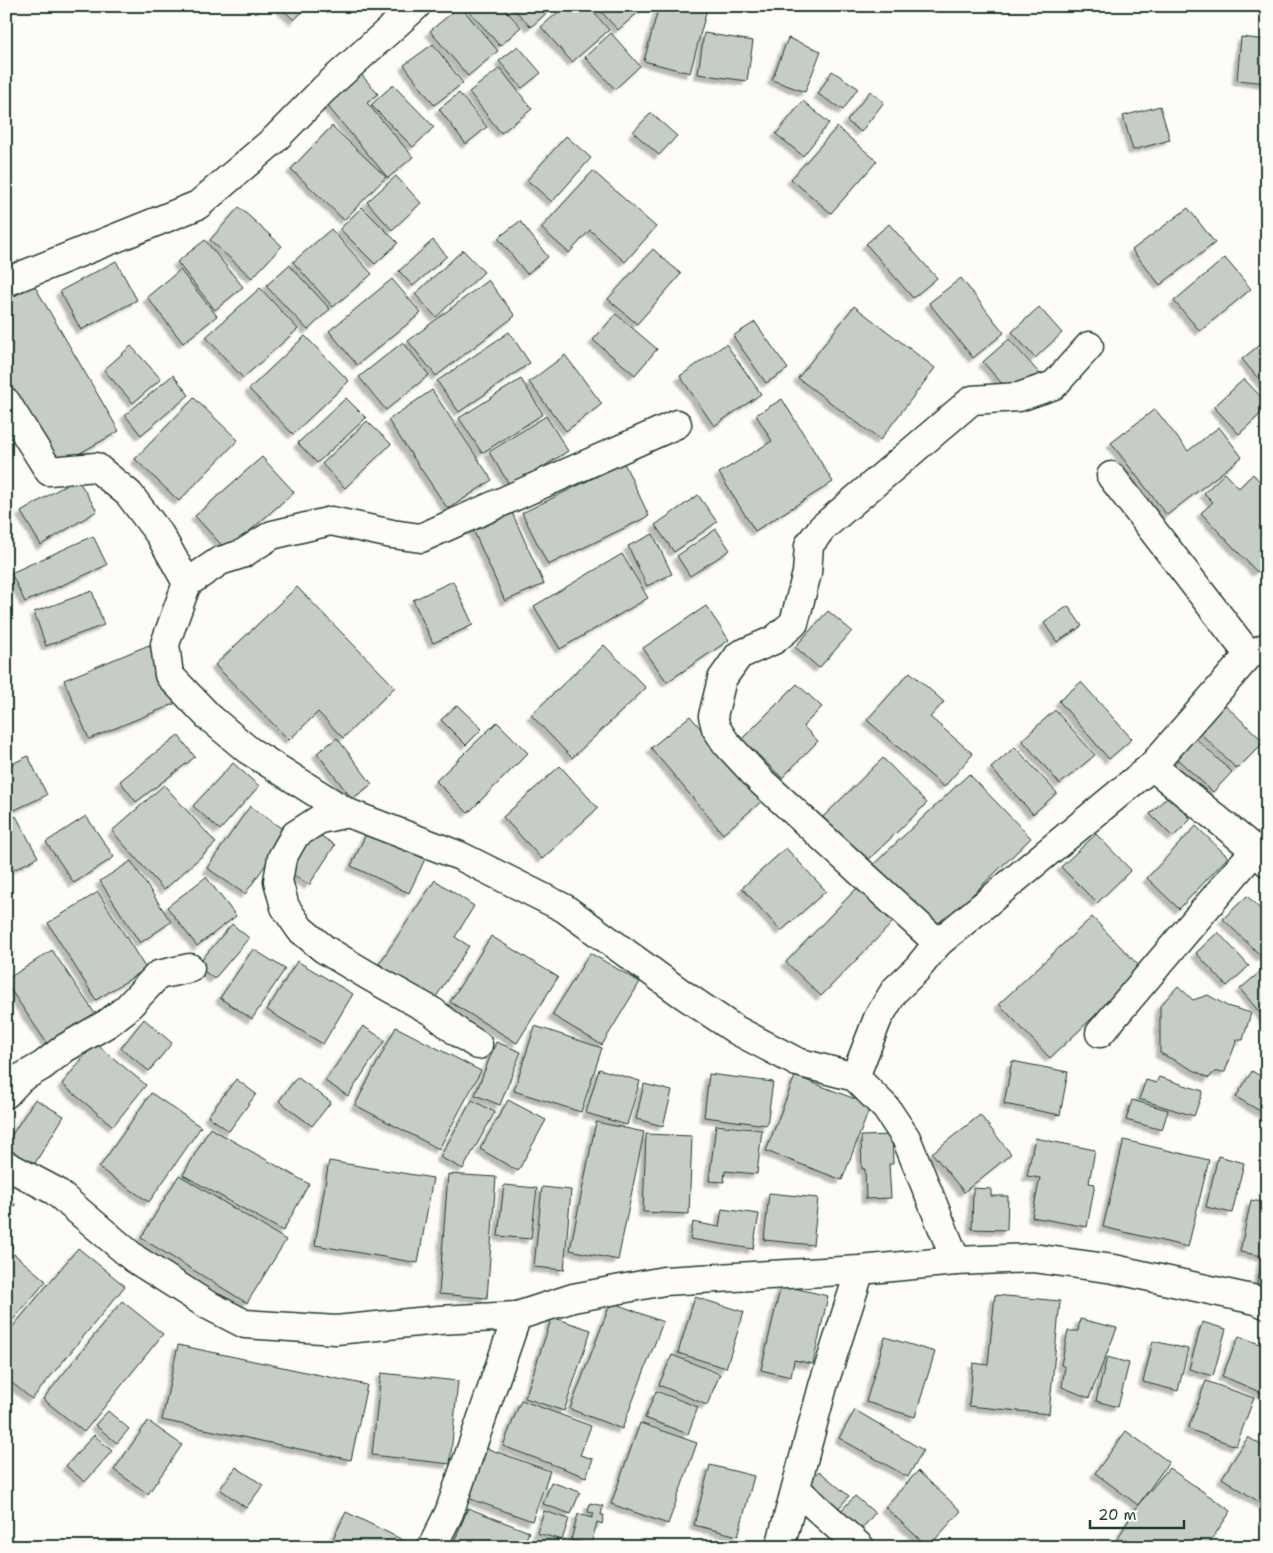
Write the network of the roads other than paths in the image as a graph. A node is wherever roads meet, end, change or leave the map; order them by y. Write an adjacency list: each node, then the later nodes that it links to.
1 (416, 6): 2 (street)
2 (6, 282)
3 (1089, 346): 12 (street)
4 (6, 402): 7 (street)
5 (677, 424): 7 (street)
6 (1111, 476): 8 (street)
7 (187, 583): 10 (street)
8 (1258, 651): 9 (street)
9 (1152, 766): 11 (street); 12 (street)
10 (348, 813): 15 (street); 16 (street)
11 (1261, 856): 14 (street)
12 (938, 944): 16 (street)
13 (190, 968): 17 (street)
14 (1100, 1033)
15 (478, 1045)
16 (855, 1077): 19 (street)
17 (6, 1094)
18 (6, 1165): 22 (street)
19 (956, 1261): 20 (street); 21 (street)
20 (860, 1270): 22 (street); 23 (street)
21 (1267, 1305)
22 (517, 1316): 24 (street)
23 (796, 1489): 25 (street); 26 (street)
24 (432, 1547)
25 (780, 1547)
26 (860, 1547)

